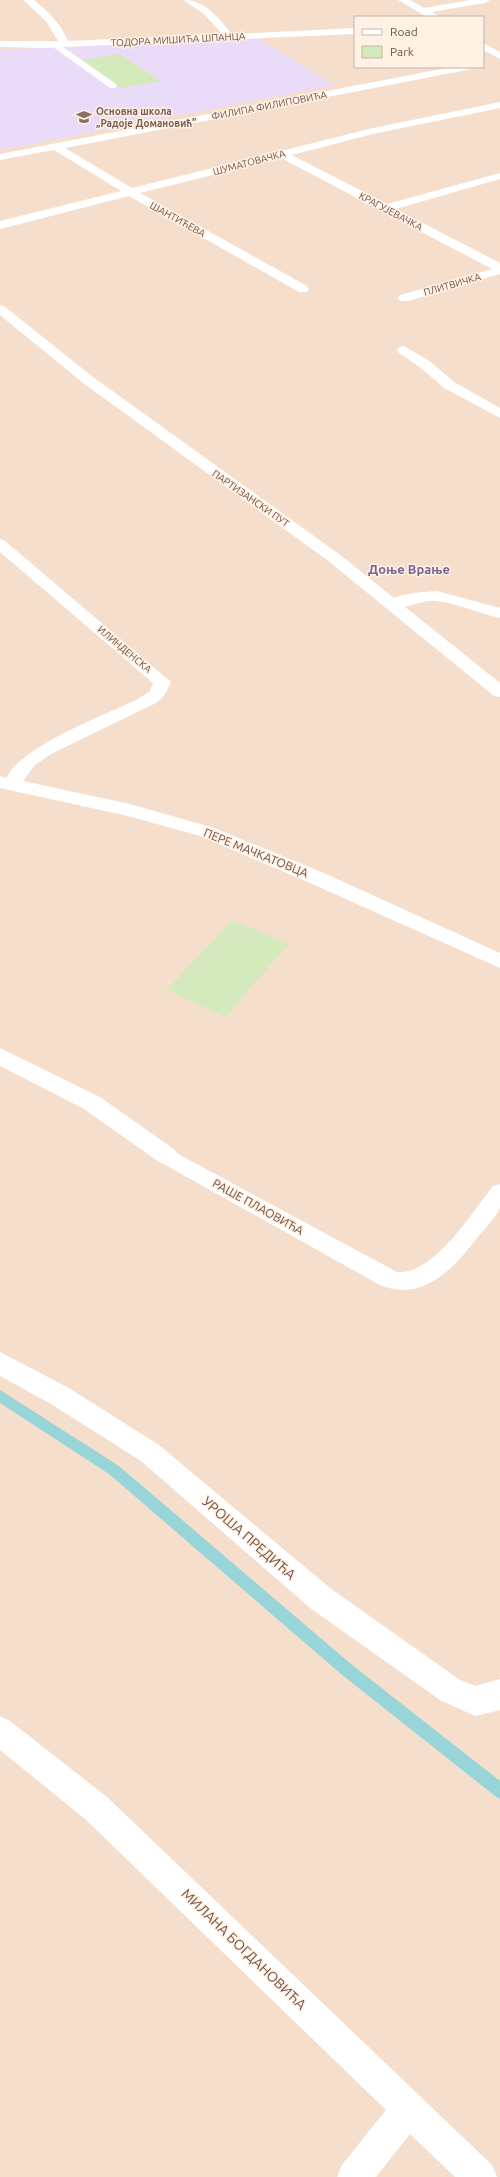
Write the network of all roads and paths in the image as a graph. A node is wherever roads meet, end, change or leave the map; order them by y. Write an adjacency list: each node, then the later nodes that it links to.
1 (28, 0): 10 (street)
2 (189, 0): 8 (street)
3 (404, 0): 5 (street)
4 (485, 0): 5 (street)
5 (423, 11): 6 (street)
6 (432, 16)
7 (354, 31): 8 (street, ТОДОРА МИШИЋА ШПАНЦА)
8 (228, 36): 10 (street, ТОДОРА МИШИЋА ШПАНЦА)
9 (0, 44): 10 (street, ТОДОРА МИШИЋА ШПАНЦА)
10 (60, 45): 16 (lane)
11 (484, 47): 12 (street)
12 (500, 56)
13 (500, 61): 14 (street)
14 (489, 63)
15 (462, 68): 18 (street, ФИЛИПА ФИЛИПОВИЋА)
16 (113, 86)
17 (500, 104): 19 (street, ШУМАТОВАЧКА)
18 (55, 146): 20 (street, ФИЛИПА ФИЛИПОВИЋА); 22 (street, ШАНТИЋЕВА)
19 (282, 154): 22 (street, ШУМАТОВАЧКА); 23 (street, КРАГУЈЕВАЧКА)
20 (0, 157)
21 (500, 176): 23 (street)
22 (132, 194): 24 (street, ШУМАТОВАЧКА); 26 (street, ШАНТИЋЕВА)
23 (386, 208): 25 (street, КРАГУЈЕВАЧКА)
24 (0, 226)
25 (500, 269): 27 (street, ПЛИТВИЧКА)
26 (303, 289)
27 (404, 298)
28 (0, 309): 32 (street, ПАРТИЗАНСКИ ПУТ)
29 (404, 350): 30 (street)
30 (500, 414)
31 (0, 544): 35 (street, ИЛИНДЕНСКА)
32 (392, 605): 33 (street); 34 (street, ПАРТИЗАНСКИ ПУТ)
33 (500, 613)
34 (500, 692)
35 (6, 783): 36 (street, ПЕРЕ МАЧКАТОВЦА)
36 (500, 961)
37 (0, 1056): 38 (street, РАШЕ ПЛАОВИЋА)
38 (167, 1156): 39 (lane, РАШЕ ПЛАОВИЋА)
39 (500, 1192)
40 (0, 1363): 41 (street, УРОША ПРЕДИЋА)
41 (500, 1694)
42 (0, 1731): 43 (street, МИЛАНА БОГДАНОВИЋА)
43 (409, 2108): 44 (street); 45 (street, МИЛАНА БОГДАНОВИЋА)
44 (354, 2177)
45 (480, 2177)

